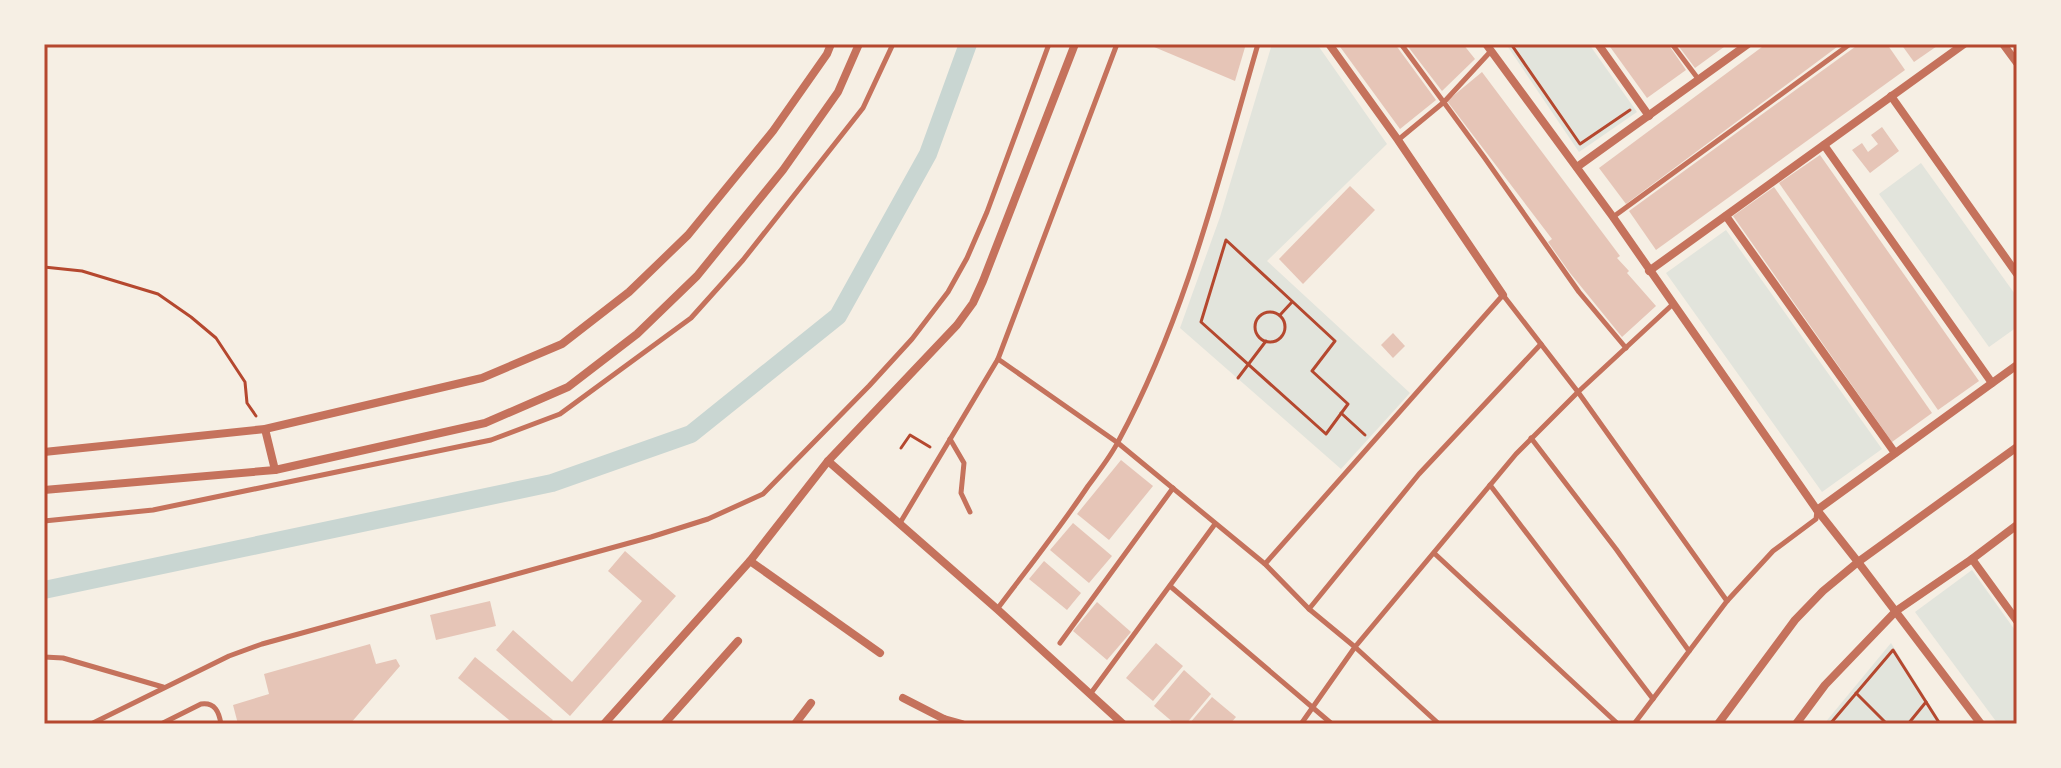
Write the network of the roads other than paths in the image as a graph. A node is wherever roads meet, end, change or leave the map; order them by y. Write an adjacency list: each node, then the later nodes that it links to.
1 (831, 44): 37 (street)
2 (859, 44): 45 (street)
3 (893, 44): 51 (lane)
4 (1049, 44): 72 (lane)
5 (1075, 44): 44 (street)
6 (1117, 44): 33 (lane)
7 (1258, 44): 40 (lane)
8 (1329, 44): 22 (street)
9 (1401, 44): 20 (lane)
10 (1598, 44): 21 (street)
11 (1672, 44): 18 (lane)
12 (1748, 44): 18 (street)
13 (1850, 44): 26 (lane)
14 (1964, 44): 19 (street)
15 (2003, 44): 17 (street)
16 (1488, 48): 20 (lane); 24 (street)
17 (2017, 63)
18 (1699, 80): 21 (street)
19 (1891, 96): 23 (street); 28 (street)
20 (1444, 102): 22 (lane); 32 (lane)
21 (1649, 116): 24 (street)
22 (1398, 140): 29 (street)
23 (1824, 145): 25 (street); 35 (street)
24 (1577, 167): 26 (street)
25 (1726, 216): 27 (street); 43 (street)
26 (1613, 217): 27 (street)
27 (1649, 271): 30 (street)
28 (2017, 274)
29 (1503, 295): 31 (lane); 59 (lane)
30 (1673, 304): 32 (lane); 49 (street)
31 (1541, 344): 36 (lane); 63 (lane)
32 (1626, 348): 36 (lane)
33 (998, 359): 39 (lane); 40 (lane)
34 (2017, 365): 35 (street)
35 (1992, 383): 43 (street)
36 (1578, 392): 38 (lane); 61 (lane)
37 (265, 429): 42 (street); 45 (street)
38 (1531, 438): 46 (lane); 69 (lane)
39 (950, 439): 50 (lane); 52 (lane)
40 (1118, 443): 47 (lane); 62 (lane)
41 (2017, 447): 58 (street)
42 (44, 452)
43 (1895, 453): 49 (street)
44 (828, 461): 52 (street); 57 (street)
45 (275, 470): 48 (street)
46 (1490, 485): 55 (lane); 75 (lane)
47 (1173, 488): 53 (lane); 67 (lane)
48 (44, 490)
49 (1817, 510): 58 (street); 61 (lane)
50 (970, 512)
51 (44, 521)
52 (900, 524): 62 (street)
53 (1216, 524): 59 (lane); 60 (lane)
54 (2017, 525): 56 (street)
55 (1434, 553): 68 (lane); 90 (lane)
56 (1972, 559): 64 (street); 65 (street)
57 (750, 561): 70 (street); 82 (street)
58 (1858, 562): 64 (street); 92 (street)
59 (1265, 564): 63 (lane)
60 (1170, 586): 73 (lane); 77 (lane)
61 (1727, 601): 69 (lane)
62 (997, 609): 73 (street)
63 (1309, 609): 68 (lane)
64 (1896, 611): 93 (street); 94 (street)
65 (2017, 621)
66 (738, 641): 83 (street)
67 (1060, 643)
68 (1355, 647): 77 (lane); 89 (lane)
69 (1689, 651): 75 (lane)
70 (880, 653)
71 (44, 657): 72 (lane)
72 (164, 687): 79 (lane)
73 (1090, 694): 86 (street)
74 (903, 698): 78 (street)
75 (1653, 699): 91 (lane)
76 (811, 703): 84 (street)
77 (1313, 707): 87 (lane); 88 (lane)
78 (945, 721): 85 (street)
79 (91, 724)
80 (161, 724): 81 (lane)
81 (221, 724)
82 (604, 724)
83 (664, 724)
84 (795, 724)
85 (962, 724)
86 (1123, 724)
87 (1301, 724)
88 (1332, 724)
89 (1439, 724)
90 (1618, 724)
91 (1634, 724)
92 (1718, 724)
93 (1796, 724)
94 (1981, 724)

